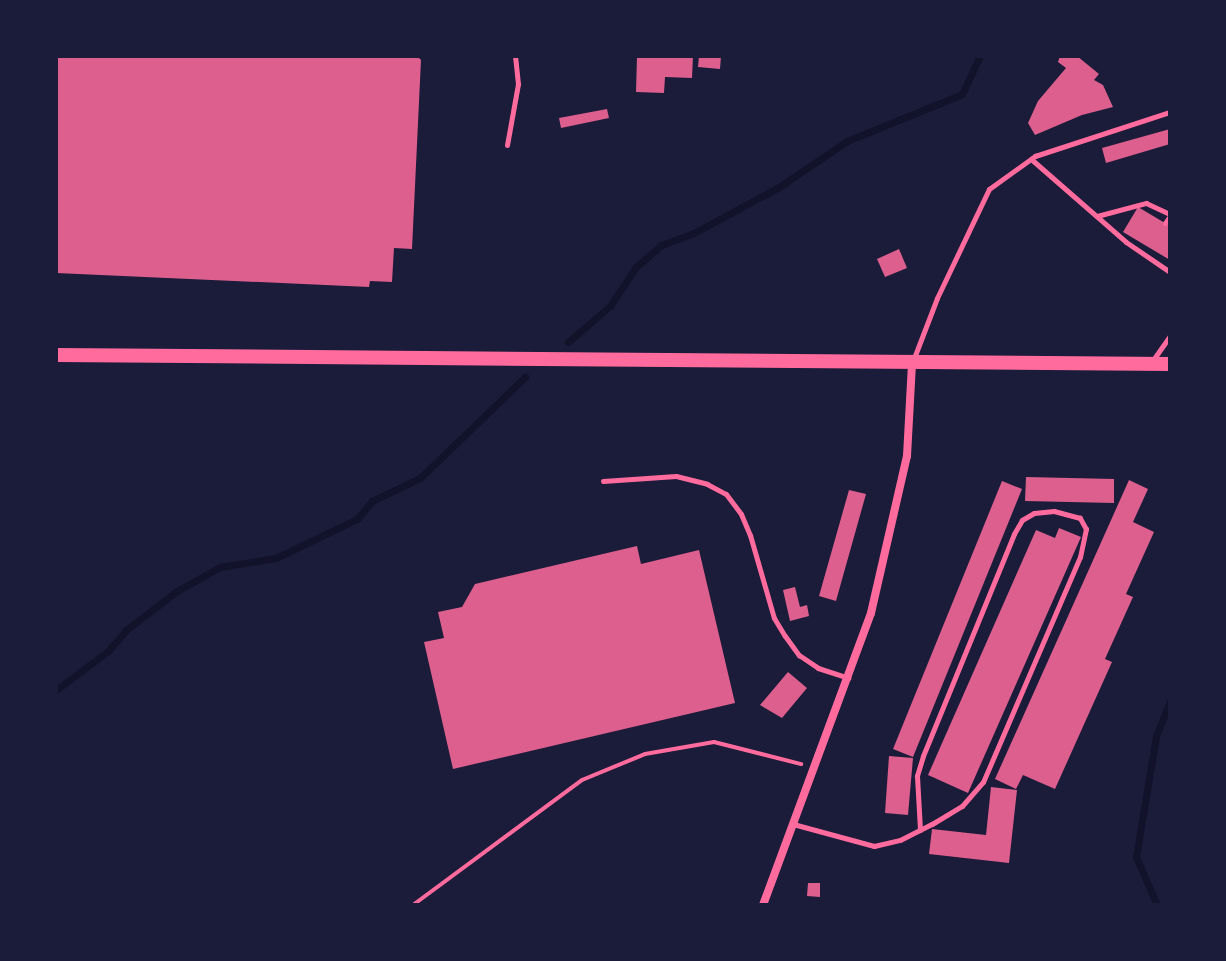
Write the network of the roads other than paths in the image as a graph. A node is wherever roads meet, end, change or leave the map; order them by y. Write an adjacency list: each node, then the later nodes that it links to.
1 (515, 56): 3 (lane)
2 (1170, 112): 4 (lane)
3 (507, 145)
4 (1031, 159): 6 (lane); 13 (lane)
5 (1170, 215): 6 (lane); 7 (lane)
6 (1096, 217): 9 (lane)
7 (1165, 223)
8 (1150, 248): 9 (lane)
9 (1145, 255): 10 (lane)
10 (1170, 272)
11 (1170, 336): 14 (lane)
12 (56, 355): 13 (main road)
13 (912, 363): 14 (main road); 17 (street)
14 (1150, 364): 15 (main road)
15 (1170, 364)
16 (603, 481): 17 (lane)
17 (849, 679): 18 (street)
18 (792, 824): 19 (lane); 20 (street)
19 (920, 830): 19 (lane)
20 (763, 905)

